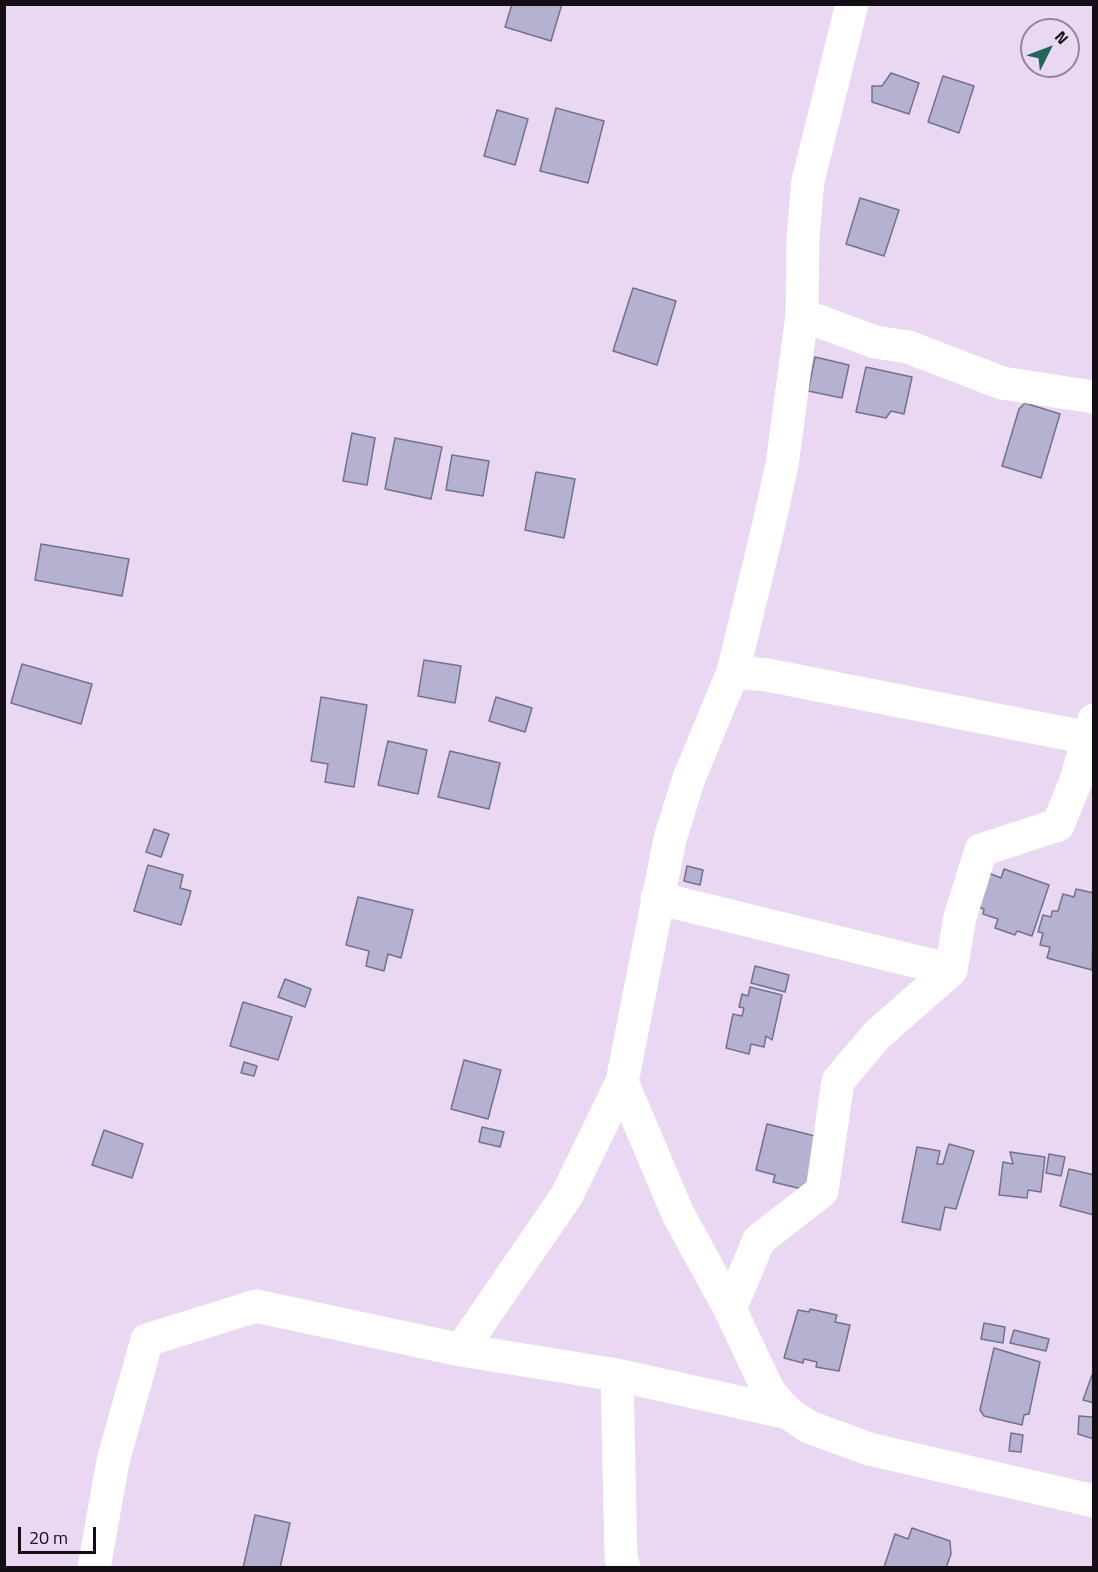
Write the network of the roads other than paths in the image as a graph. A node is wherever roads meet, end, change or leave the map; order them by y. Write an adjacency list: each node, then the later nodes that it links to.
1 (852, 4): 2 (street)
2 (802, 315): 3 (street); 4 (street)
3 (1094, 397)
4 (733, 672): 5 (street); 6 (street)
5 (1091, 729): 7 (street)
6 (657, 898): 7 (street); 8 (street)
7 (951, 970): 9 (street)
8 (622, 1082): 9 (street); 10 (street)
9 (730, 1309): 12 (street)
10 (461, 1350): 11 (street); 14 (street)
11 (617, 1375): 12 (street); 15 (street)
12 (788, 1413): 13 (street)
13 (1094, 1501)
14 (94, 1568)
15 (624, 1568)

